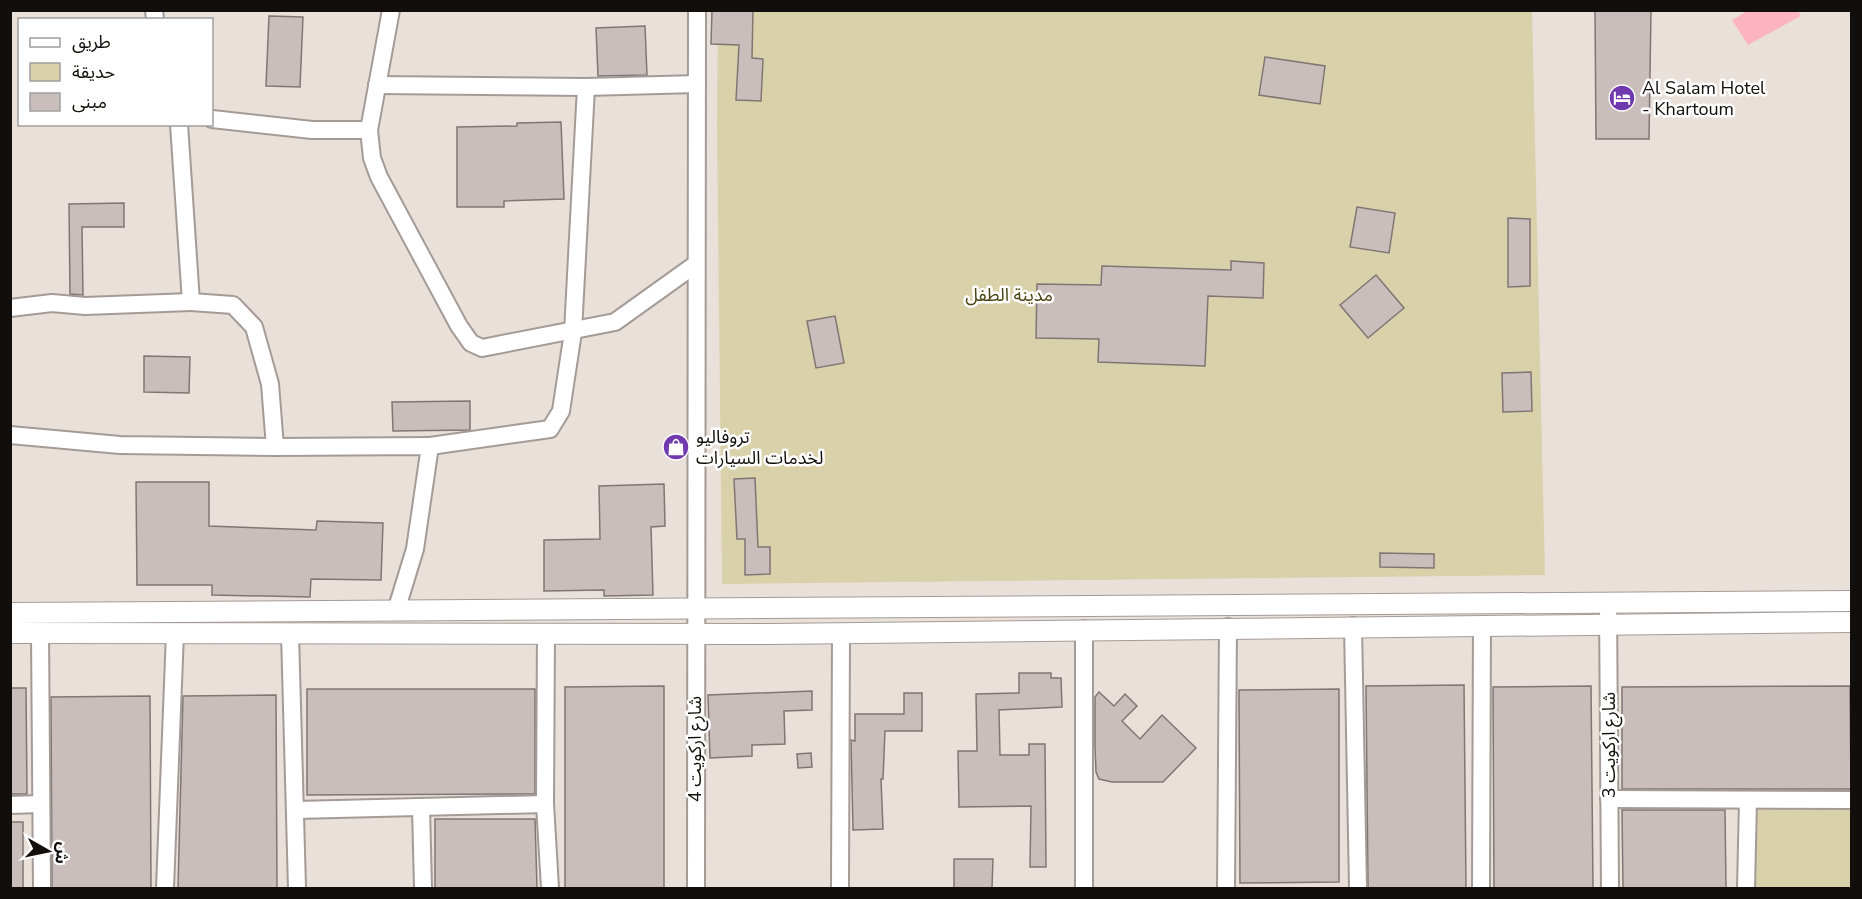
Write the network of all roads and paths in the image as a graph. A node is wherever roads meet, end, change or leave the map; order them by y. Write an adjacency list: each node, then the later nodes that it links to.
1 (391, 10): 4 (street)
2 (697, 10): 3 (street, شارع اركويت 4)
3 (697, 84): 5 (street); 9 (street, شارع اركويت 4)
4 (377, 86): 5 (street); 8 (street)
5 (586, 87): 12 (street)
6 (213, 119): 8 (street)
7 (179, 126): 10 (street)
8 (369, 130): 12 (street)
9 (696, 264): 12 (street); 18 (street, شارع اركويت 4)
10 (191, 302): 11 (street); 15 (street)
11 (10, 308)
12 (573, 332): 14 (street)
13 (10, 435): 15 (street)
14 (430, 446): 15 (street); 19 (street)
15 (275, 447)
16 (1851, 601): 17 (street)
17 (1608, 602): 18 (street); 24 (street, شارع اركويت 3)
18 (695, 610): 19 (street); 33 (street, شارع اركويت 4)
19 (396, 612): 20 (street)
20 (10, 613)
21 (1851, 622): 24 (street)
22 (1482, 625): 23 (street); 24 (street); 52 (street)
23 (1353, 626): 25 (street); 51 (street)
24 (1608, 626): 34 (street, شارع اركويت 3)
25 (1228, 627): 26 (street); 50 (street)
26 (1084, 629): 32 (street); 49 (street)
27 (10, 633): 28 (street)
28 (40, 633): 29 (street); 37 (street)
29 (175, 633): 30 (street); 43 (street)
30 (290, 633): 31 (street); 41 (street)
31 (546, 633): 33 (street); 38 (street)
32 (842, 633): 33 (street); 48 (street)
33 (695, 634): 47 (street, شارع اركويت 4)
34 (1609, 799): 35 (street); 53 (street, شارع اركويت 3)
35 (1748, 800): 36 (street); 54 (street)
36 (1851, 800)
37 (41, 804): 39 (street); 42 (street)
38 (545, 804): 40 (street); 46 (street)
39 (10, 805)
40 (421, 808): 41 (street); 45 (street)
41 (296, 810): 44 (street)
42 (42, 888)
43 (165, 888)
44 (297, 888)
45 (423, 888)
46 (550, 888)
47 (696, 888)
48 (840, 888)
49 (1084, 888)
50 (1226, 888)
51 (1358, 888)
52 (1481, 888)
53 (1610, 888)
54 (1746, 888)

